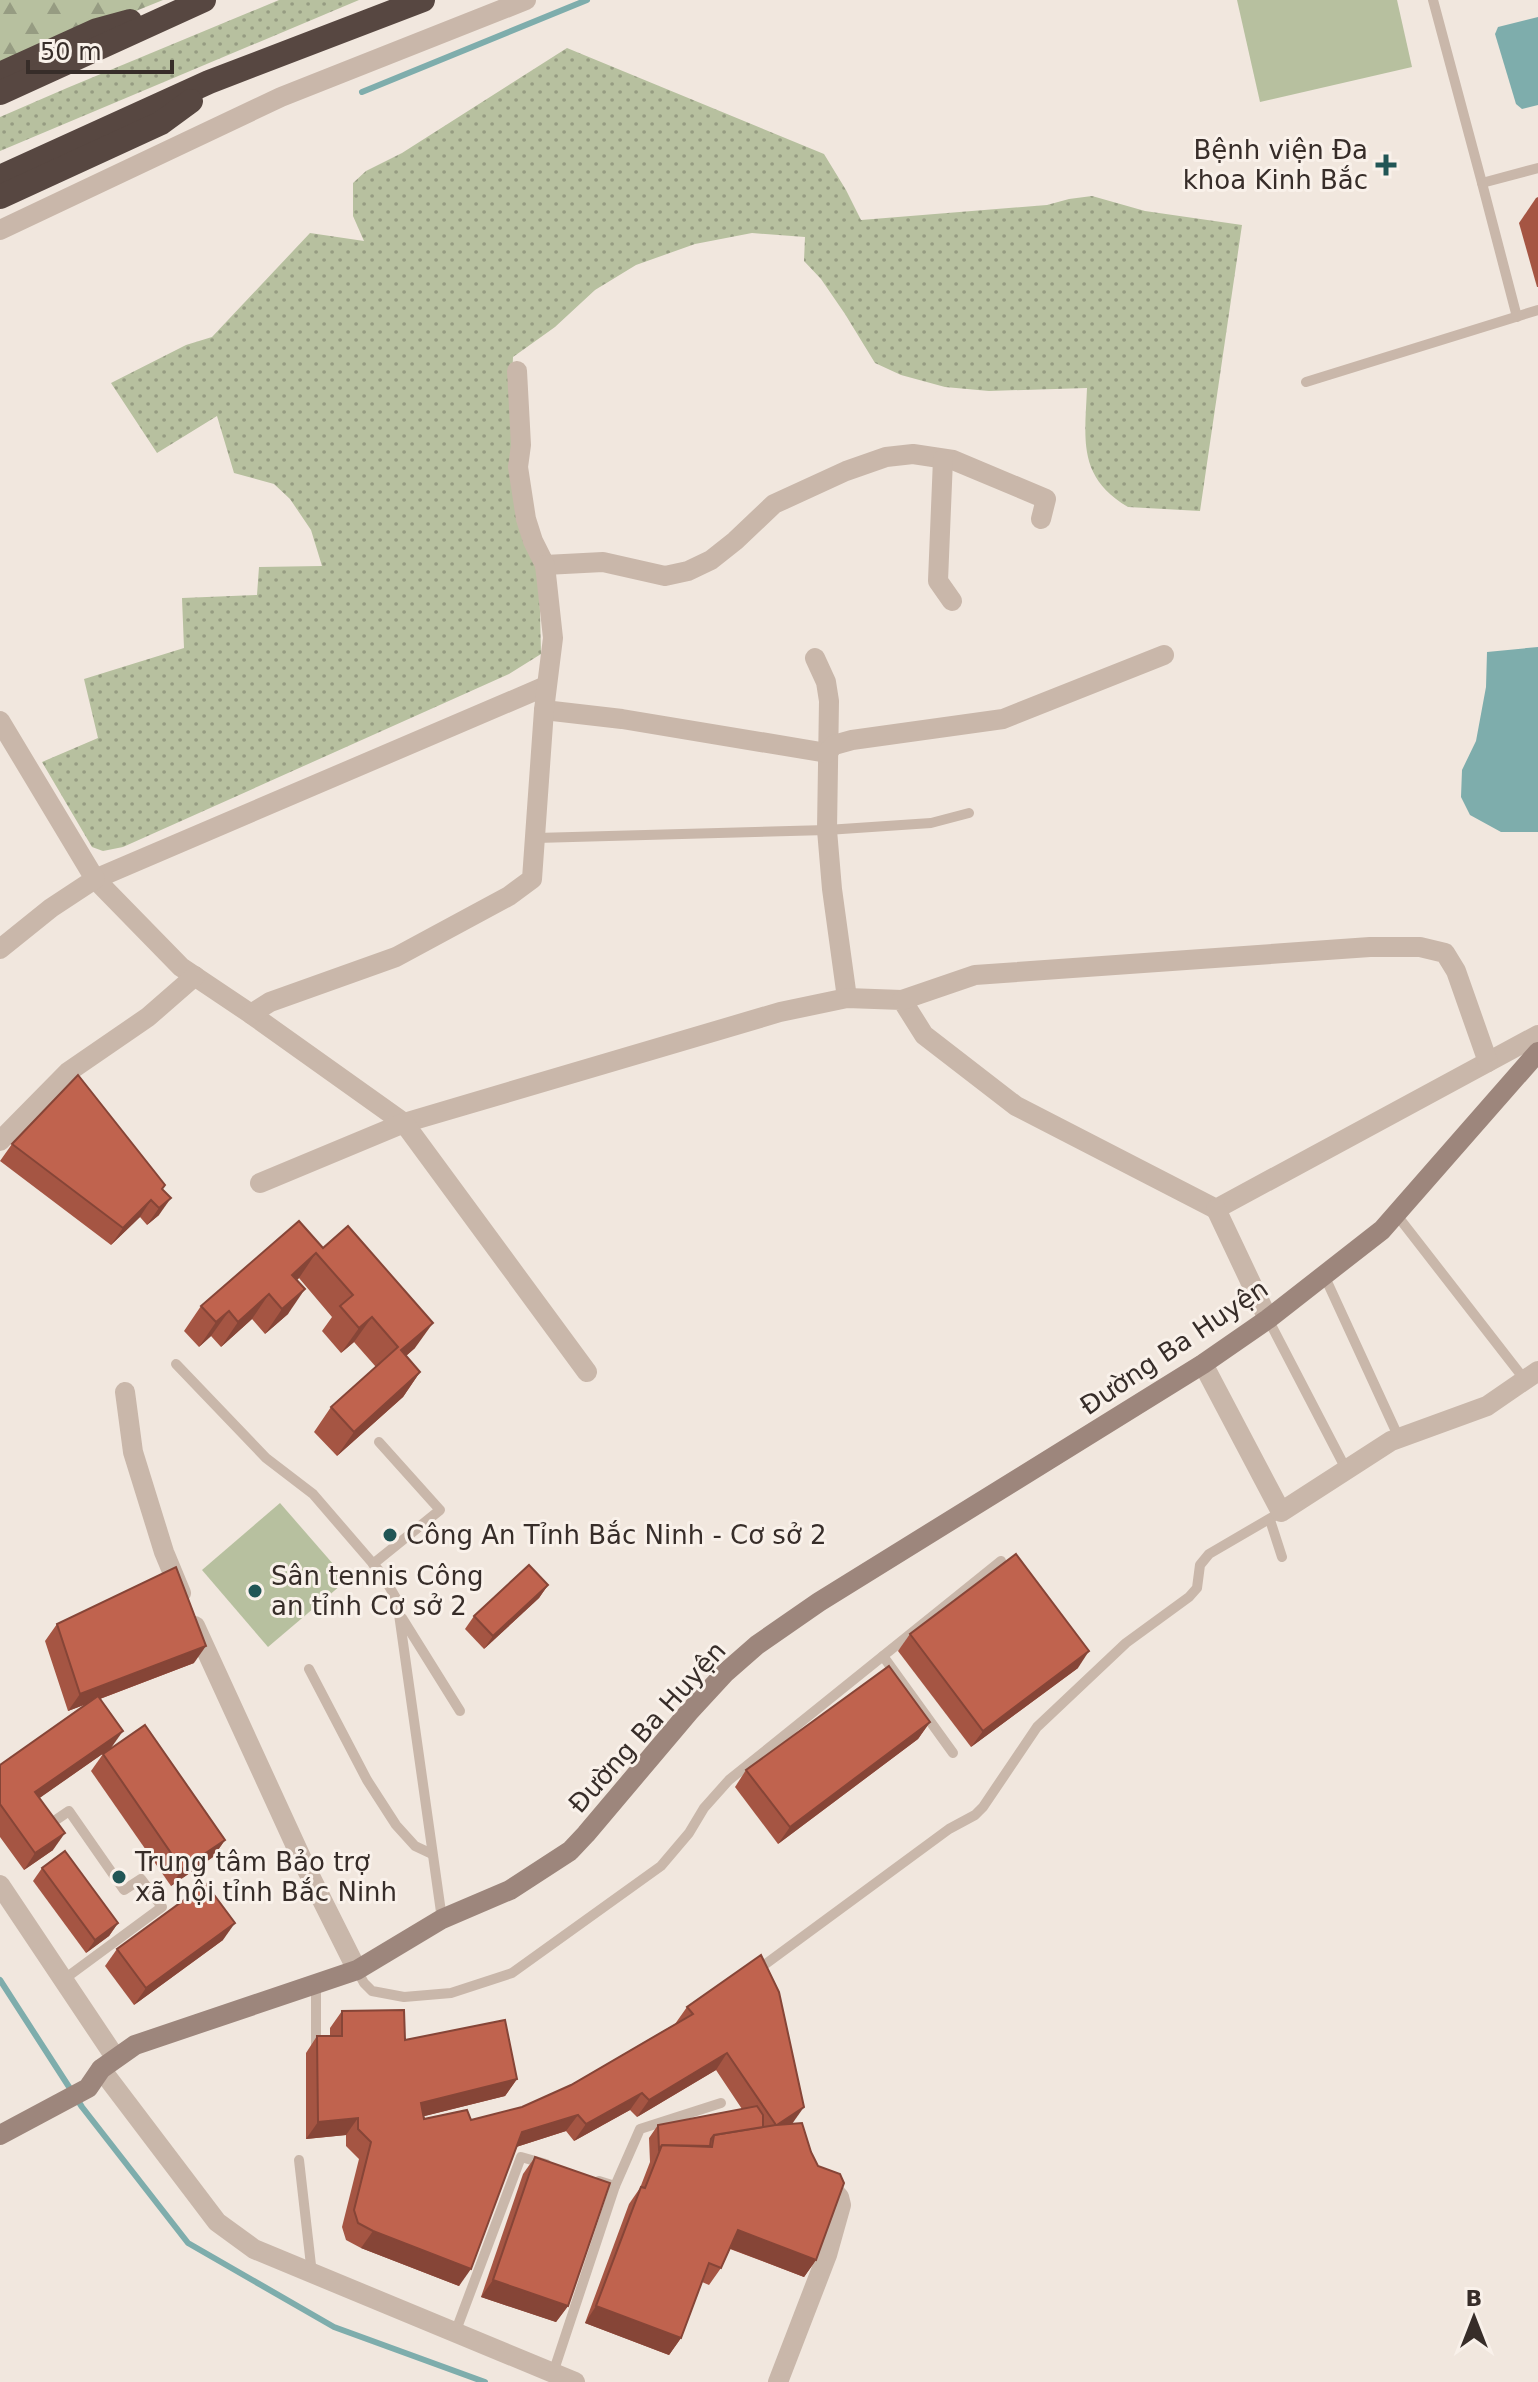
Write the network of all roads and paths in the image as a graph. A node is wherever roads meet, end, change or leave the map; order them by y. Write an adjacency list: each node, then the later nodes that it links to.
1 (203, 0): 6 (highway); 7 (highway)
2 (423, 0): 5 (highway)
3 (526, 0): 12 (street)
4 (1433, 0): 10 (lane)
5 (236, 70): 9 (highway); 11 (highway)
6 (0, 74)
7 (0, 93)
8 (1538, 168): 10 (lane)
9 (0, 177)
10 (1482, 183): 14 (lane)
11 (0, 197)
12 (0, 230)
13 (1538, 310): 14 (lane)
14 (1517, 317): 16 (lane)
15 (517, 371): 19 (street)
16 (1306, 382)
17 (943, 459): 18 (street); 19 (street); 20 (street)
18 (1041, 519)
19 (545, 565): 23 (street)
20 (952, 601)
21 (1164, 655): 26 (street)
22 (815, 658): 26 (street)
23 (546, 686): 24 (street); 30 (street)
24 (544, 710): 26 (street); 29 (street)
25 (0, 721): 30 (street)
26 (827, 753): 28 (street)
27 (969, 813): 28 (lane)
28 (827, 830): 29 (lane); 33 (street)
29 (536, 838): 35 (street)
30 (95, 879): 31 (street); 32 (street)
31 (0, 949)
32 (195, 976): 35 (street); 40 (street)
33 (847, 998): 34 (street); 39 (street)
34 (902, 1000): 38 (street); 42 (street)
35 (251, 1014): 39 (street)
36 (1538, 1035): 38 (street)
37 (1538, 1052): 43 (street, Đường Ba Huyện)
38 (1488, 1062): 42 (street)
39 (404, 1123): 41 (street); 48 (street)
40 (0, 1141)
41 (260, 1183)
42 (1216, 1209): 45 (street)
43 (1396, 1214): 44 (street, Đường Ba Huyện); 49 (lane)
44 (1324, 1275): 45 (street, Đường Ba Huyện); 51 (lane)
45 (1268, 1319): 47 (street, Đường Ba Huyện); 53 (lane)
46 (176, 1364): 57 (lane)
47 (1203, 1364): 54 (street); 66 (street, Đường Ba Huyện)
48 (587, 1372)
49 (1532, 1376): 51 (street)
50 (125, 1392): 67 (street)
51 (1399, 1438): 53 (street)
52 (379, 1442): 57 (lane)
53 (1347, 1471): 54 (street)
54 (1276, 1516): 55 (lane); 68 (lane)
55 (1282, 1557)
56 (1001, 1561): 59 (lane)
57 (373, 1564): 58 (lane)
58 (399, 1613): 61 (lane); 64 (lane)
59 (883, 1656): 62 (lane); 67 (lane)
60 (309, 1669): 64 (lane)
61 (460, 1711)
62 (953, 1753)
63 (47, 1826): 69 (lane)
64 (432, 1854): 66 (lane)
65 (0, 1885): 69 (street)
66 (442, 1919): 67 (street, Đường Ba Huyện)
67 (357, 1970): 70 (street, Đường Ba Huyện)
68 (755, 1972)
69 (63, 1980): 72 (street)
70 (316, 1983): 71 (lane); 72 (street, Đường Ba Huyện)
71 (316, 2050)
72 (102, 2070): 74 (street, Đường Ba Huyện); 80 (street)
73 (721, 2103): 79 (lane)
74 (0, 2135)
75 (299, 2160): 80 (lane)
76 (561, 2169): 81 (lane)
77 (588, 2178): 79 (lane)
78 (823, 2180): 84 (street)
79 (615, 2186): 82 (lane)
80 (312, 2274): 81 (street)
81 (455, 2333): 82 (street)
82 (553, 2373): 83 (street)
83 (575, 2382)
84 (778, 2382)

